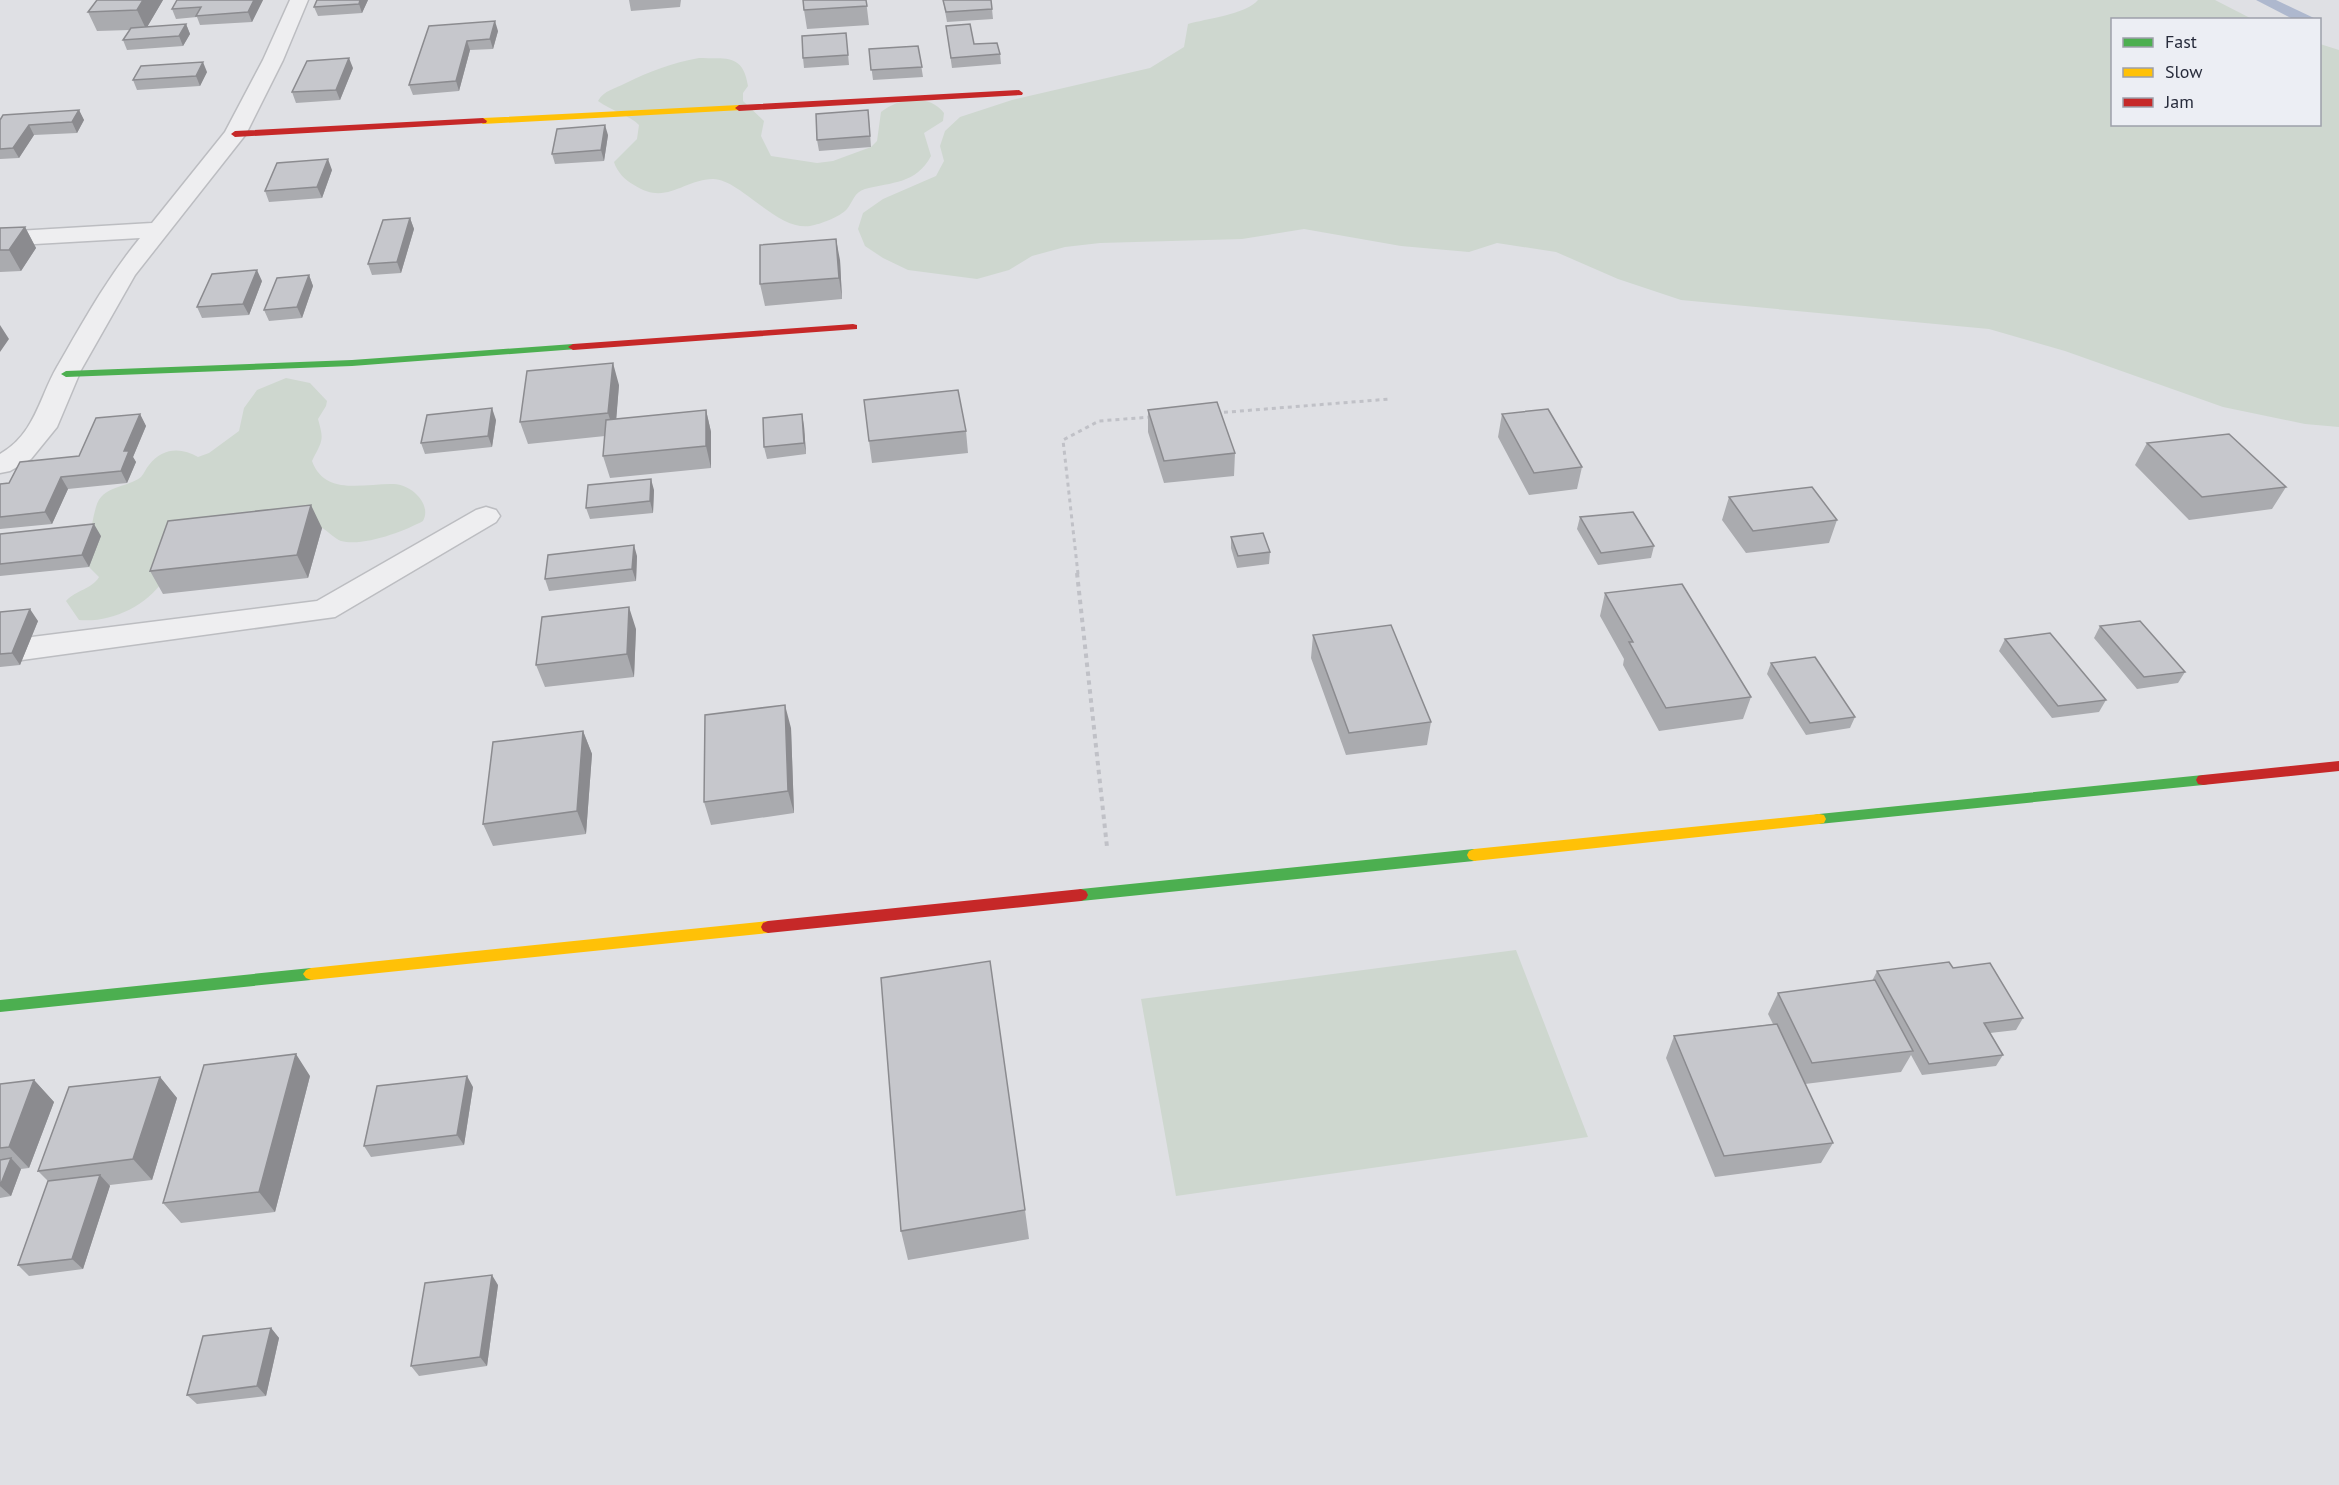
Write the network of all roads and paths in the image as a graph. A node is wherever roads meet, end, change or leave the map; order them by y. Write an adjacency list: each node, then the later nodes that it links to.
1 (299, 0): 3 (street)
2 (1019, 93): 3 (street)
3 (235, 134): 4 (street)
4 (158, 230): 5 (street); 7 (street)
5 (0, 239)
6 (853, 327): 7 (street)
7 (66, 374): 11 (street)
8 (1390, 399): 9 (path)
9 (1216, 412)
10 (1157, 417): 15 (path)
11 (0, 465)
12 (486, 516): 13 (street)
13 (0, 652)
14 (2339, 766): 15 (street)
15 (1111, 892): 16 (street)
16 (0, 1006)

